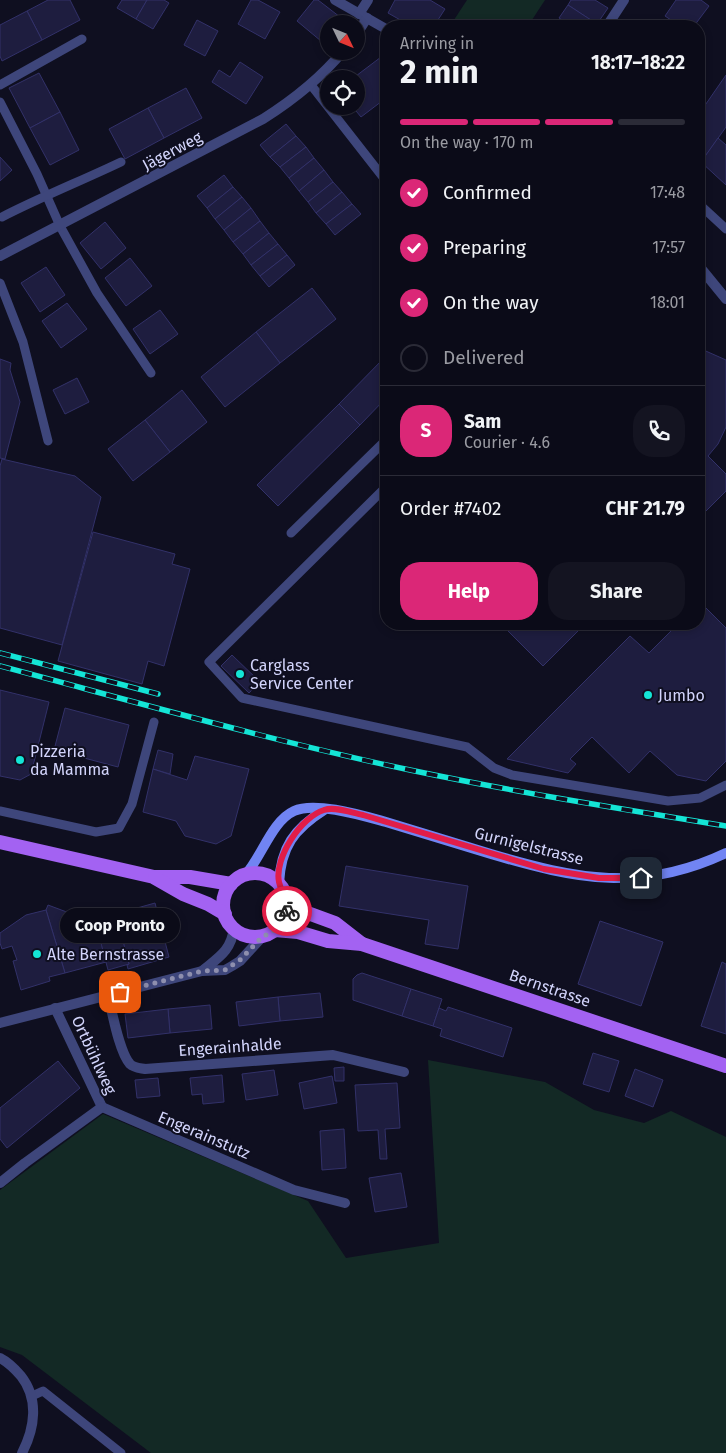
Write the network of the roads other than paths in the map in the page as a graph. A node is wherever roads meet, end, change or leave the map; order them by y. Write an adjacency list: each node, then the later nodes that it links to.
1 (335, 0): 4 (street)
2 (368, 0): 5 (street)
3 (624, 0): 7 (street)
4 (361, 15)
5 (363, 15)
6 (365, 17): 8 (street)
7 (611, 20)
8 (380, 26)
9 (82, 39): 11 (lane)
10 (335, 60): 12 (street, Jägerweg)
11 (0, 85)
12 (311, 85): 15 (lane); 19 (street, Jägerweg)
13 (0, 102): 16 (lane)
14 (121, 162): 16 (lane)
15 (380, 173)
16 (47, 195): 18 (lane); 19 (lane)
17 (705, 210): 20 (lane)
18 (2, 217)
19 (60, 226): 21 (street, Jägerweg); 25 (lane)
20 (726, 229)
21 (0, 255)
22 (705, 273): 24 (street)
23 (0, 283): 26 (lane)
24 (726, 299)
25 (150, 373)
26 (48, 441)
27 (380, 446): 29 (lane)
28 (380, 492): 31 (lane)
29 (291, 533)
30 (154, 722): 33 (lane)
31 (726, 785)
32 (324, 810): 35 (main road, Gurnigelstrasse); 36 (main road, Gurnigelstrasse); 38 (main road)
33 (0, 811)
34 (0, 842): 37 (main road)
35 (726, 853)
36 (246, 874): 38 (main road); 39 (main road)
37 (154, 878): 39 (main road); 41 (main road)
38 (279, 883): 40 (main road)
39 (231, 884): 41 (main road)
40 (287, 899): 43 (main road); 45 (main road, Bernstrasse)
41 (225, 914): 42 (main road)
42 (234, 928): 44 (main road); 46 (street)
43 (275, 930): 44 (main road); 45 (main road, Bernstrasse)
44 (262, 937): 46 (street)
45 (362, 944): 50 (main road, Bernstrasse)
46 (202, 971): 47 (street)
47 (108, 995): 48 (street); 51 (street, Engerainhalde)
48 (55, 1008): 49 (street); 52 (street, Ortbühlweg)
49 (0, 1023)
50 (726, 1066)
51 (404, 1072)
52 (102, 1107): 53 (street, Ortbühlweg); 54 (street, Engerainstutz)
53 (0, 1183)
54 (345, 1203)
55 (0, 1358): 56 (street)
56 (32, 1396): 57 (street); 58 (lane)
57 (22, 1453)
58 (121, 1453)

